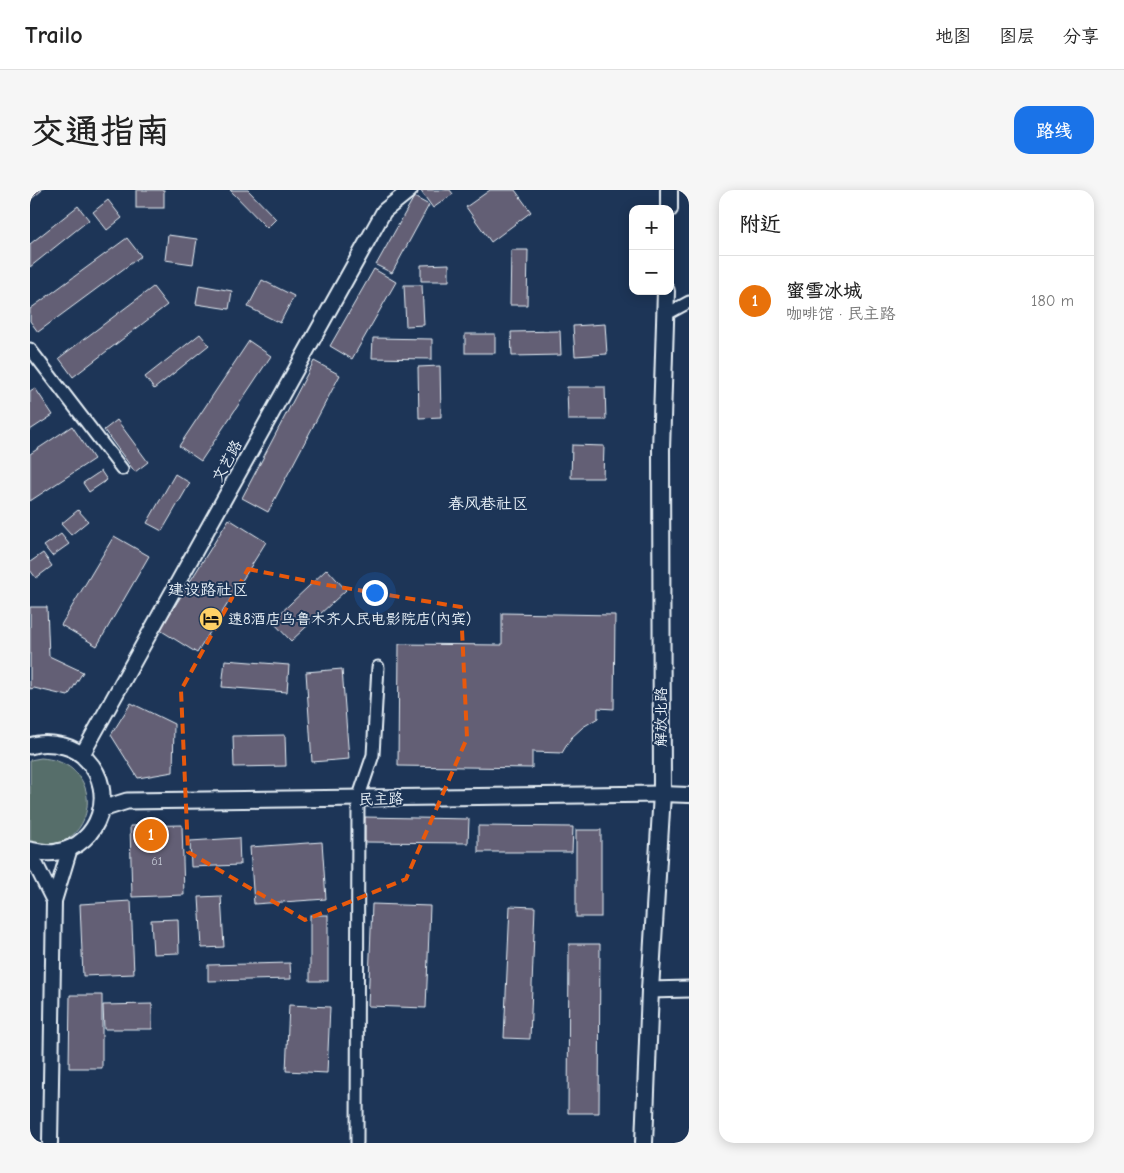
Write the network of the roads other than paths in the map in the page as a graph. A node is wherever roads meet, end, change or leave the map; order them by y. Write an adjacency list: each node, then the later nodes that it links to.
1 (410, 190): 11 (street, 文艺路)
2 (669, 190): 3 (main road)
3 (669, 205)
4 (666, 295): 6 (main road, 解放北路)
5 (689, 302): 6 (street)
6 (665, 315): 12 (main road, 解放北路)
7 (30, 349): 8 (street)
8 (122, 469)
9 (378, 667): 14 (street)
10 (30, 746): 11 (main road)
11 (82, 755): 15 (main road)
12 (662, 794): 13 (street); 14 (main road, 民主路); 20 (main road, 解放北路)
13 (689, 794)
14 (358, 799): 15 (main road, 民主路); 22 (street)
15 (102, 810): 16 (main road)
16 (70, 848): 17 (main road); 18 (street)
17 (30, 851): 18 (street)
18 (54, 901): 21 (street)
19 (689, 989): 20 (main road)
20 (650, 990): 23 (main road, 解放北路)
21 (50, 1143)
22 (357, 1143)
23 (644, 1143)

